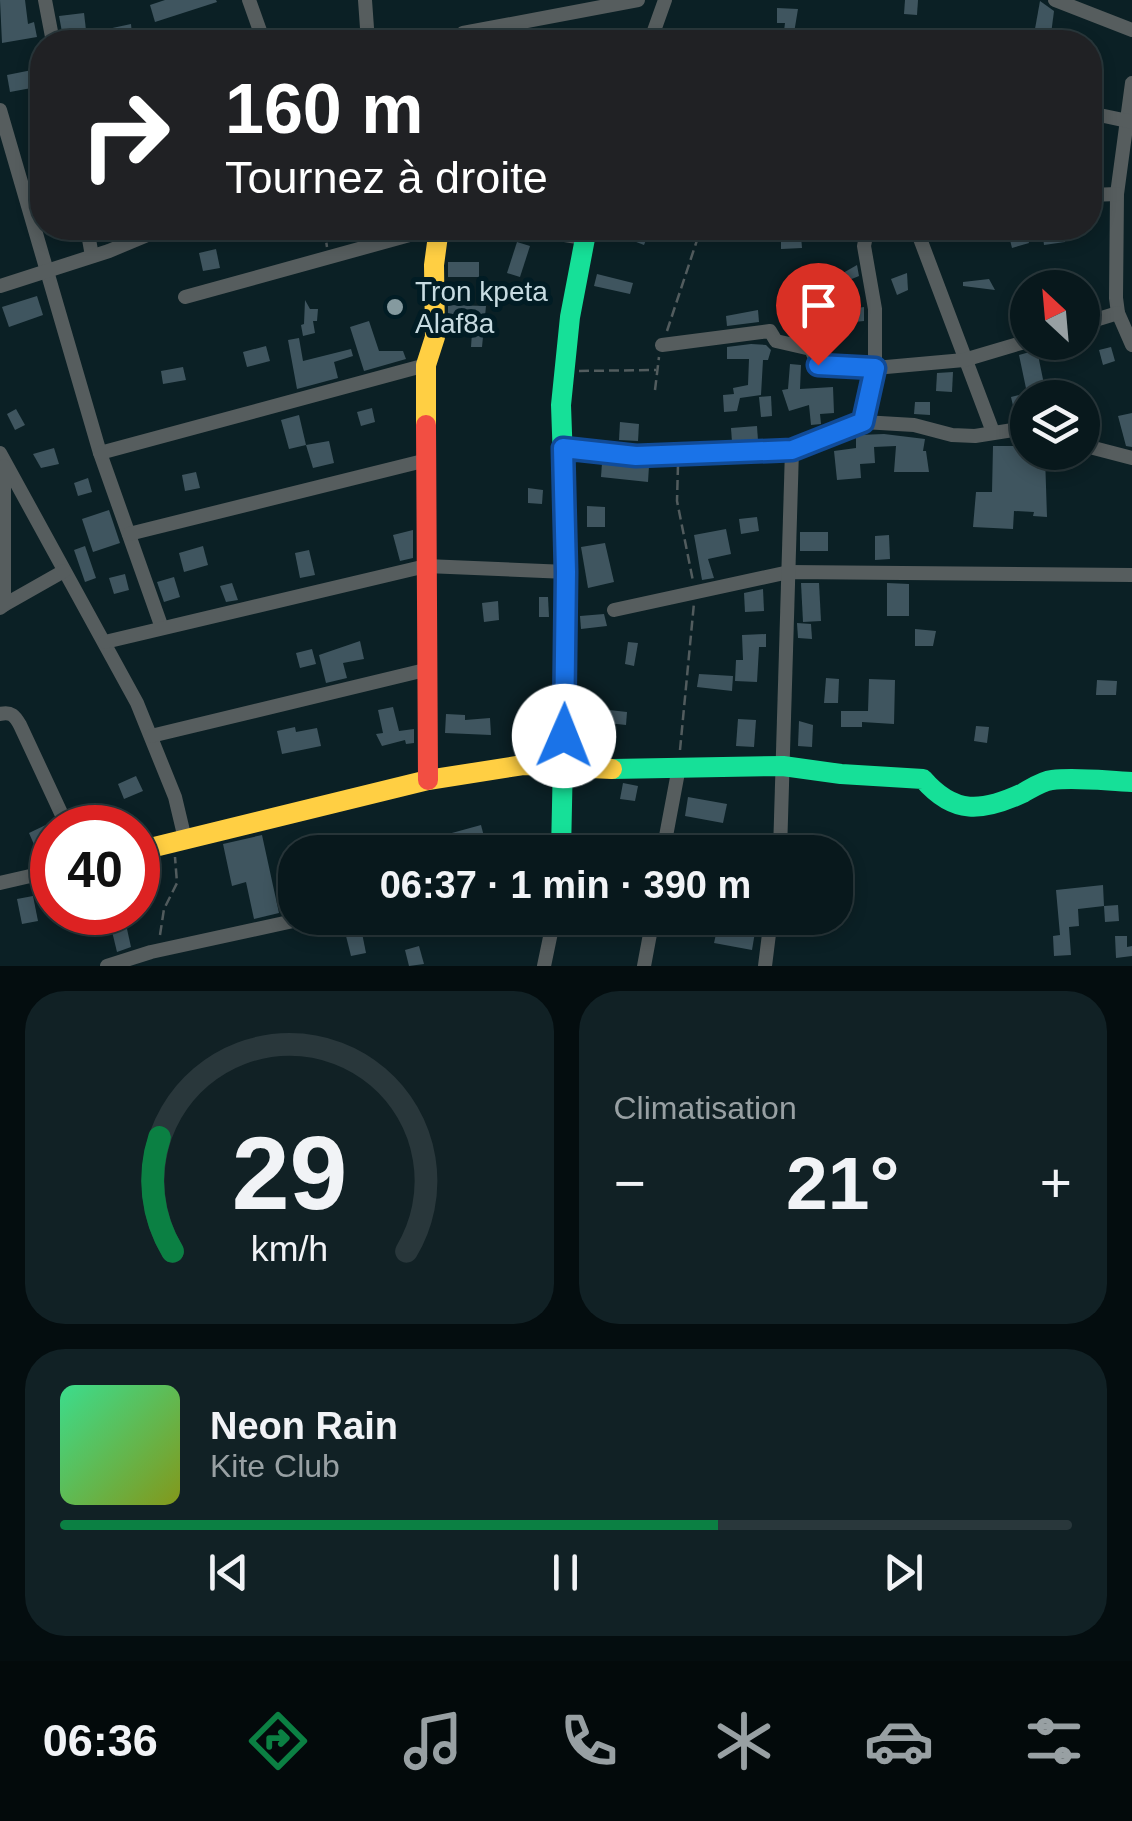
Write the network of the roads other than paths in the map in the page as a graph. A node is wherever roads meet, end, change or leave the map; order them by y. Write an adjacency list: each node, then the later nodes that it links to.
1 (45, 0): 7 (street)
2 (250, 0): 8 (street)
3 (365, 0): 9 (street)
4 (638, 0): 10 (street)
5 (665, 0): 11 (street)
6 (1055, 0): 12 (street)
7 (51, 30)
8 (260, 30)
9 (367, 30)
10 (479, 30)
11 (654, 30)
12 (1132, 30)
13 (1132, 83): 16 (street)
14 (0, 110): 19 (street)
15 (1102, 115): 16 (street)
16 (1130, 122): 17 (street)
17 (1118, 194): 18 (street); 33 (street)
18 (1102, 195)
19 (30, 213)
20 (38, 240): 29 (street)
21 (89, 240): 28 (street)
22 (133, 240): 28 (street)
23 (393, 240): 32 (street)
24 (436, 240): 39 (street)
25 (585, 240): 44 (street)
26 (865, 240): 40 (street)
27 (920, 240): 38 (street)
28 (92, 256): 29 (street)
29 (47, 271): 30 (street); 47 (street)
30 (0, 286)
31 (1132, 290): 33 (street)
32 (185, 297)
33 (1117, 306): 34 (street); 36 (street)
34 (1100, 315)
35 (662, 345): 40 (street)
36 (1132, 345)
37 (1010, 346): 38 (street)
38 (964, 360): 40 (street); 42 (street)
39 (426, 365): 47 (street); 50 (street)
40 (875, 368): 41 (street)
41 (863, 422): 42 (street); 45 (street)
42 (993, 432): 43 (street)
43 (1010, 432)
44 (563, 448): 45 (street); 54 (street)
45 (792, 450): 55 (street)
46 (1100, 450): 49 (street)
47 (100, 453): 51 (street)
48 (2, 458): 53 (street); 57 (street)
49 (1132, 458)
50 (427, 460): 51 (street); 52 (street)
51 (129, 534): 59 (street)
52 (426, 566): 54 (street); 59 (street); 61 (street)
53 (64, 571): 57 (street); 60 (street)
54 (566, 572): 62 (street)
55 (789, 572): 56 (street); 58 (street); 66 (street)
56 (1132, 575)
57 (2, 607)
58 (614, 610)
59 (162, 628): 60 (street)
60 (105, 642): 64 (street)
61 (425, 670): 64 (street); 69 (street)
62 (565, 705): 65 (street); 68 (street)
63 (0, 714): 71 (street)
64 (151, 736): 75 (street)
65 (523, 765): 68 (street); 69 (street)
66 (783, 766): 67 (street); 70 (street); 74 (street)
67 (679, 767): 68 (street); 73 (street)
68 (563, 768): 72 (street)
69 (428, 780): 75 (street)
70 (1132, 782)
71 (57, 805)
72 (561, 835)
73 (666, 835)
74 (781, 835)
75 (185, 839): 76 (street)
76 (160, 845)
77 (30, 876): 78 (street)
78 (0, 883)
79 (278, 926): 83 (street)
80 (550, 935): 85 (street)
81 (649, 935): 86 (street)
82 (769, 935): 87 (street)
83 (151, 959): 84 (street)
84 (107, 966)
85 (544, 966)
86 (644, 966)
87 (765, 966)

